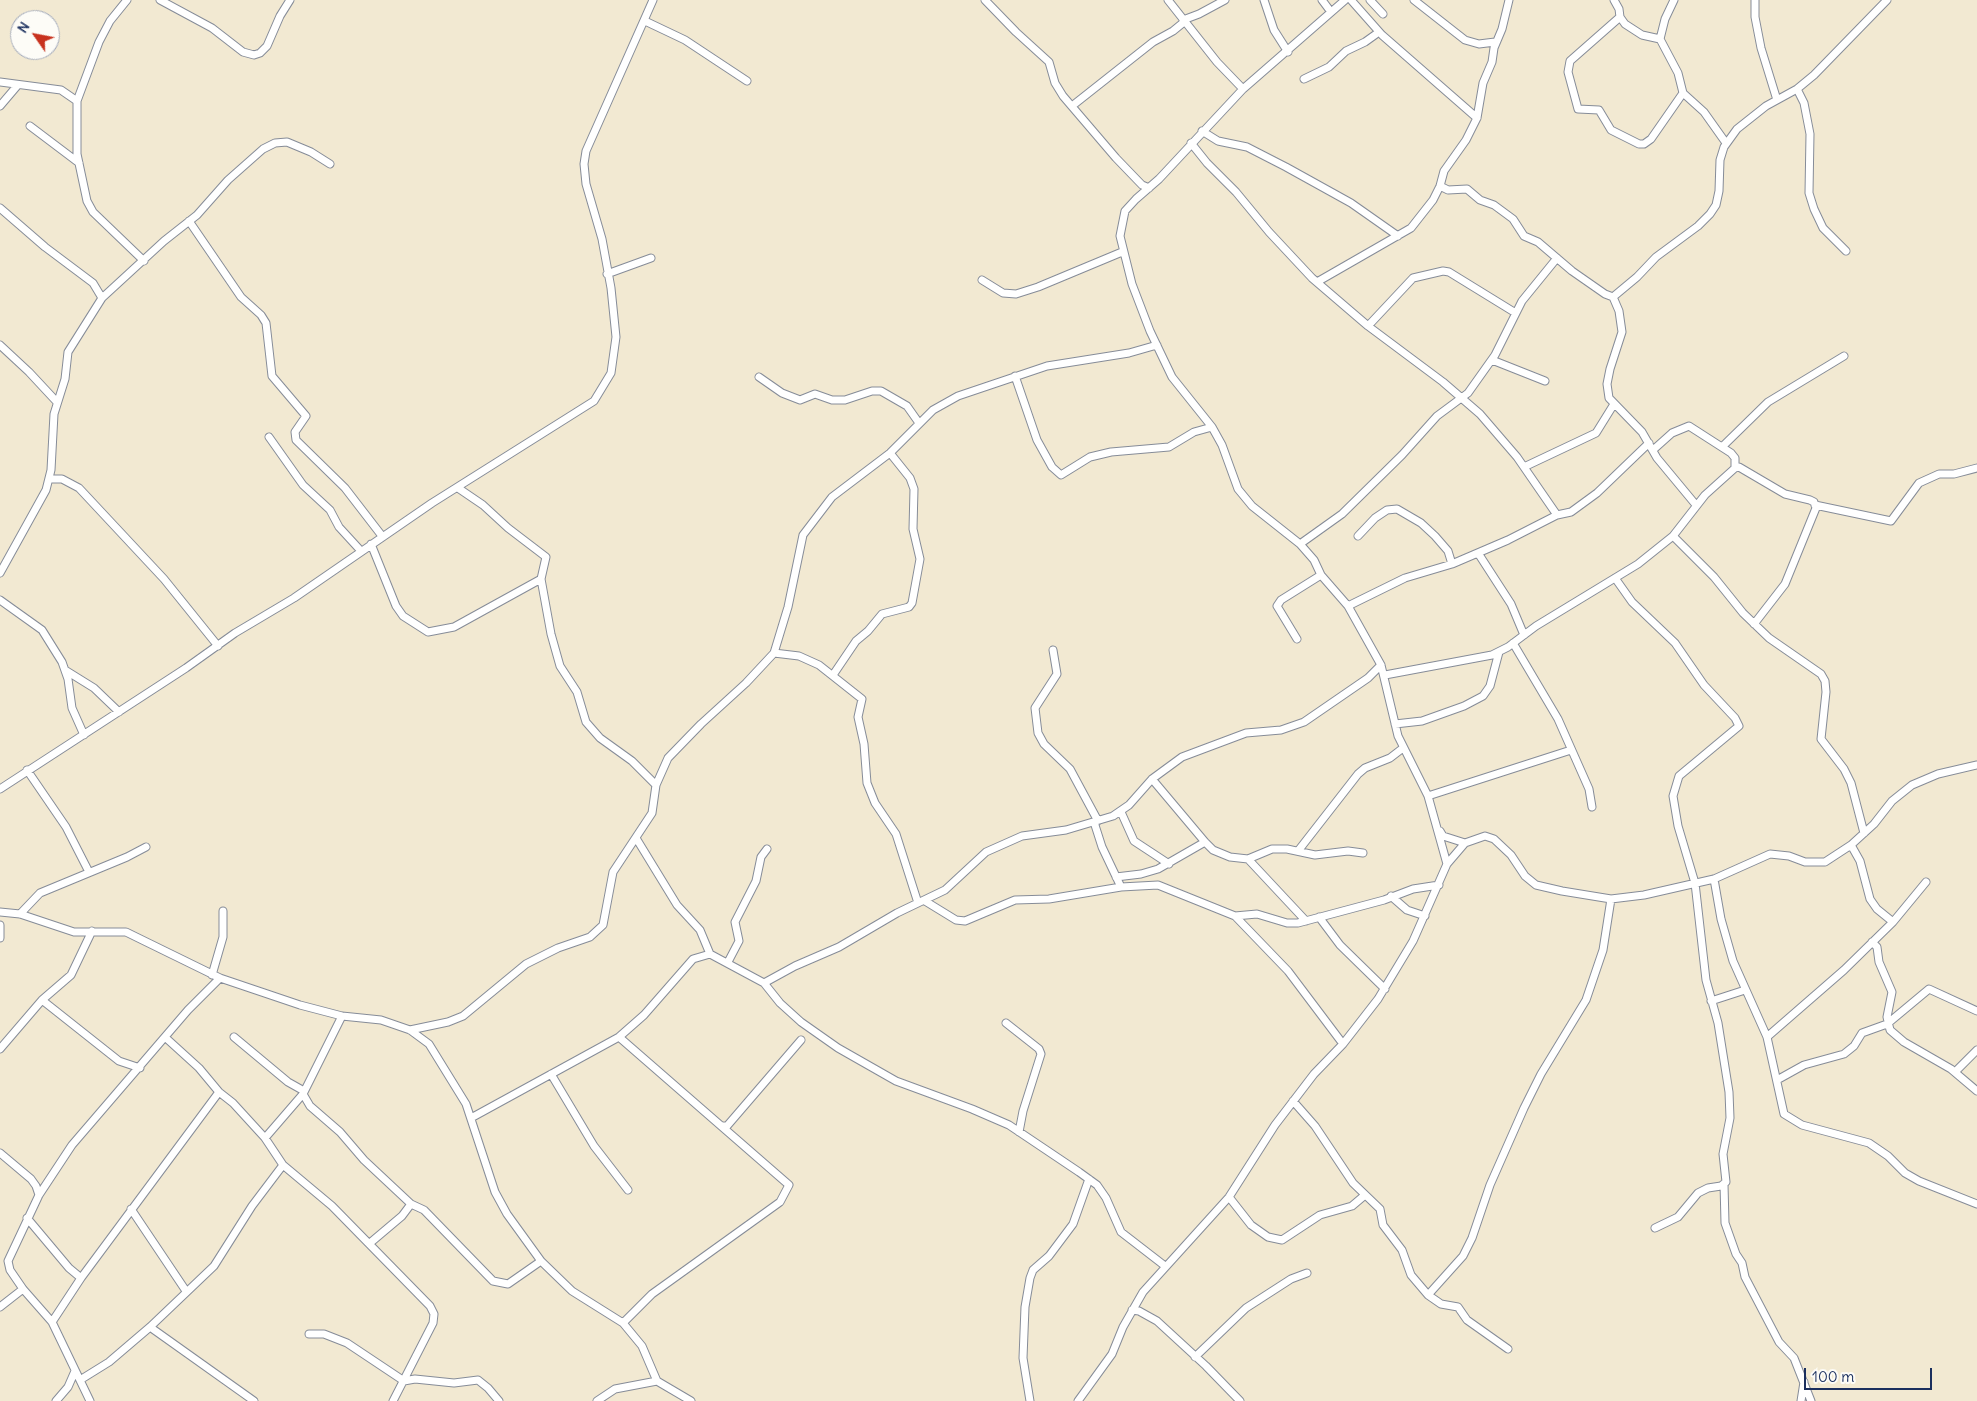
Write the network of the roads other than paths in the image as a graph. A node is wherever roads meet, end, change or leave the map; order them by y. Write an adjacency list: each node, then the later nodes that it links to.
1 (127, 0): 36 (street)
2 (160, 0): 3 (street)
3 (290, 0)
4 (653, 0): 22 (street)
5 (985, 0): 38 (street)
6 (1168, 0): 23 (street)
7 (1225, 0): 23 (street)
8 (1264, 0): 27 (street)
9 (1322, 0): 19 (street)
10 (1345, 0): 19 (street)
11 (1351, 0): 24 (street)
12 (1370, 0): 20 (street)
13 (1414, 0): 26 (street)
14 (1508, 0): 26 (street)
15 (1614, 0): 21 (street)
16 (1674, 0): 25 (street)
17 (1755, 0): 35 (street)
18 (1887, 0): 33 (street)
19 (1331, 12): 27 (street)
20 (1383, 14)
21 (1620, 17): 25 (street); 34 (street)
22 (645, 21): 29 (street); 56 (street)
23 (1184, 21): 32 (street); 38 (street)
24 (1379, 32): 28 (street); 39 (street)
25 (1660, 39): 34 (street)
26 (1496, 42): 39 (street)
27 (1288, 52): 32 (street)
28 (1304, 79)
29 (747, 81)
30 (0, 82): 31 (street)
31 (17, 86): 36 (street); 37 (street)
32 (1243, 89): 41 (street)
33 (1797, 89): 35 (street); 51 (street)
34 (1683, 93): 43 (street)
35 (1777, 100): 43 (street)
36 (77, 102): 44 (street)
37 (0, 106)
38 (1072, 106): 47 (street)
39 (1477, 118): 46 (street)
40 (30, 126): 44 (street)
41 (1202, 131): 42 (street); 50 (street)
42 (1191, 142): 47 (street); 58 (street)
43 (1726, 143): 59 (street)
44 (79, 163): 55 (street)
45 (330, 164): 49 (street)
46 (1440, 186): 50 (street); 54 (street)
47 (1149, 188): 52 (street)
48 (0, 208): 60 (street)
49 (188, 221): 55 (street); 87 (street)
50 (1398, 236): 58 (street)
51 (1846, 251)
52 (1122, 252): 57 (street); 64 (street)
53 (651, 258): 56 (street)
54 (1557, 258): 59 (street); 61 (street)
55 (144, 261): 60 (street)
56 (607, 274): 83 (street)
57 (982, 280)
58 (1317, 282): 62 (street)
59 (1613, 297): 72 (street)
60 (102, 298): 71 (street)
61 (1514, 312): 62 (street); 66 (street)
62 (1368, 326): 70 (street)
63 (0, 345): 71 (street)
64 (1157, 345): 67 (street); 74 (street)
65 (1844, 356): 77 (street)
66 (1492, 360): 69 (street); 70 (street)
67 (1015, 376): 73 (street); 74 (street)
68 (759, 377): 73 (street)
69 (1545, 382)
70 (1462, 398): 79 (street); 91 (street)
71 (56, 402): 82 (street)
72 (1614, 404): 76 (street); 79 (street)
73 (919, 423): 78 (street)
74 (1212, 427): 91 (street)
75 (269, 437): 92 (street)
76 (1651, 446): 77 (street); 84 (street); 86 (street)
77 (1723, 446): 80 (street)
78 (890, 453): 108 (street); 111 (street)
79 (1524, 468): 86 (street)
80 (1735, 468): 84 (street); 85 (street)
81 (1977, 468): 85 (street)
82 (49, 480): 95 (street); 105 (street)
83 (458, 488): 87 (street); 98 (street)
84 (1696, 505): 89 (street)
85 (1815, 505): 101 (street)
86 (1557, 515): 93 (street)
87 (382, 536): 90 (street)
88 (1358, 536): 94 (street)
89 (1674, 536): 97 (street); 101 (street)
90 (371, 544): 92 (street); 98 (street)
91 (1300, 544): 96 (street)
92 (361, 551): 105 (street)
93 (1478, 553): 94 (street); 102 (street)
94 (1452, 564): 100 (street)
95 (0, 572)
96 (1322, 575): 100 (street); 103 (street)
97 (1615, 578): 102 (street); 144 (street)
98 (541, 579): 121 (street)
99 (0, 600): 110 (street)
100 (1348, 606): 109 (street)
101 (1754, 624): 128 (street)
102 (1524, 635): 104 (street)
103 (1297, 639)
104 (1513, 643): 107 (street); 117 (street)
105 (218, 646): 113 (street)
106 (1053, 650): 126 (street)
107 (1499, 652): 112 (street); 114 (street)
108 (774, 653): 111 (street); 121 (street)
109 (1381, 665): 112 (street); 120 (street)
110 (65, 670): 113 (street); 115 (street)
111 (833, 675): 149 (street)
112 (1385, 675): 114 (street)
113 (119, 712): 115 (street)
114 (1395, 724): 116 (street)
115 (84, 735): 119 (street)
116 (1402, 748): 123 (street); 135 (street)
117 (1571, 750): 123 (street); 124 (street)
118 (1977, 765): 128 (street)
119 (27, 770): 122 (street); 140 (street)
120 (1152, 779): 125 (street); 130 (street)
121 (656, 785): 129 (street)
122 (0, 789)
123 (1428, 796): 127 (street)
124 (1592, 807)
125 (1121, 812): 126 (street); 138 (street)
126 (1096, 822): 141 (street); 149 (street)
127 (1438, 829): 131 (street); 139 (street)
128 (1864, 833): 132 (street)
129 (636, 838): 162 (street); 175 (street)
130 (1205, 842): 137 (street); 138 (street)
131 (1464, 843): 139 (street); 148 (street)
132 (1851, 845): 142 (street); 157 (street)
133 (146, 846): 140 (street)
134 (767, 849): 163 (street)
135 (1298, 851): 136 (street); 137 (street)
136 (1363, 854)
137 (1248, 859): 156 (street)
138 (1169, 864): 141 (street)
139 (1447, 864): 145 (street)
140 (89, 872): 152 (street)
141 (1116, 877): 146 (street)
142 (1714, 879): 144 (street); 168 (street)
143 (1926, 882): 157 (street)
144 (1695, 883): 148 (street); 170 (street)
145 (1439, 885): 147 (street); 154 (street)
146 (1121, 887): 149 (street); 153 (street)
147 (1391, 896): 154 (street); 155 (street)
148 (1610, 899): 216 (street)
149 (921, 902): 166 (street)
150 (223, 911): 164 (street)
151 (0, 912): 152 (street)
152 (20, 914): 159 (street)
153 (1235, 916): 156 (street); 181 (street)
154 (1425, 916): 167 (street)
155 (1319, 917): 156 (street); 167 (street)
156 (1306, 921)
157 (1893, 922): 161 (street)
158 (0, 925): 160 (street)
159 (92, 931): 164 (street); 169 (street)
160 (0, 938)
161 (1872, 942): 174 (street); 178 (street)
162 (710, 954): 163 (street); 177 (street)
163 (728, 962): 166 (street)
164 (212, 975): 165 (street)
165 (220, 978): 172 (street); 179 (street)
166 (764, 983): 194 (street)
167 (1385, 989): 181 (street)
168 (1745, 990): 170 (street); 178 (street)
169 (42, 1000): 182 (street); 184 (street)
170 (1711, 1001): 199 (street)
171 (1977, 1011): 174 (street)
172 (342, 1016): 175 (street); 190 (street)
173 (1006, 1024): 194 (street)
174 (1887, 1024): 185 (street); 187 (street)
175 (410, 1030): 192 (street)
176 (234, 1037): 190 (street)
177 (619, 1037): 186 (street); 193 (street)
178 (1767, 1037): 187 (street)
179 (166, 1038): 184 (street); 189 (street)
180 (801, 1040): 193 (street)
181 (1343, 1044): 191 (street)
182 (0, 1049)
183 (1977, 1050): 185 (street)
184 (140, 1068): 201 (street)
185 (1955, 1072): 188 (street)
186 (551, 1074): 192 (street); 200 (street)
187 (1776, 1080): 205 (street)
188 (1977, 1091)
189 (219, 1092): 195 (street); 206 (street)
190 (304, 1092): 195 (street); 204 (street)
191 (1293, 1101): 202 (street); 203 (street)
192 (471, 1118): 210 (street)
193 (723, 1126): 220 (street)
194 (1019, 1132): 198 (street)
195 (265, 1138): 197 (street)
196 (0, 1153): 201 (street)
197 (283, 1164): 209 (street); 215 (street)
198 (1089, 1179): 211 (street); 237 (street)
199 (1724, 1184): 208 (street); 229 (street)
200 (628, 1190)
201 (39, 1195): 207 (street)
202 (1365, 1195): 203 (street); 216 (street)
203 (1229, 1197): 211 (street)
204 (411, 1204): 209 (street); 210 (street)
205 (1977, 1204)
206 (131, 1210): 213 (street); 215 (street)
207 (27, 1218): 213 (street); 214 (street)
208 (1655, 1228)
209 (370, 1243): 227 (street)
210 (540, 1261): 220 (street)
211 (1165, 1266): 218 (street)
212 (1307, 1273): 224 (street)
213 (81, 1278): 219 (street)
214 (23, 1289): 217 (street); 219 (street)
215 (186, 1291): 221 (street)
216 (1428, 1294): 223 (street)
217 (0, 1307)
218 (1132, 1310): 224 (street); 238 (street)
219 (52, 1322): 225 (street)
220 (623, 1322): 228 (street)
221 (150, 1327): 226 (street); 232 (street)
222 (309, 1334): 227 (street)
223 (1508, 1349)
224 (1195, 1357): 239 (street)
225 (75, 1372): 226 (street); 230 (street)
226 (80, 1380): 231 (street)
227 (404, 1381): 233 (street); 234 (street)
228 (657, 1381): 235 (street); 236 (street)
229 (1804, 1382): 240 (street); 241 (street)
230 (56, 1401)
231 (90, 1401)
232 (254, 1401)
233 (393, 1401)
234 (498, 1401)
235 (597, 1401)
236 (690, 1401)
237 (1030, 1401)
238 (1078, 1401)
239 (1240, 1401)
240 (1801, 1401)
241 (1811, 1401)

